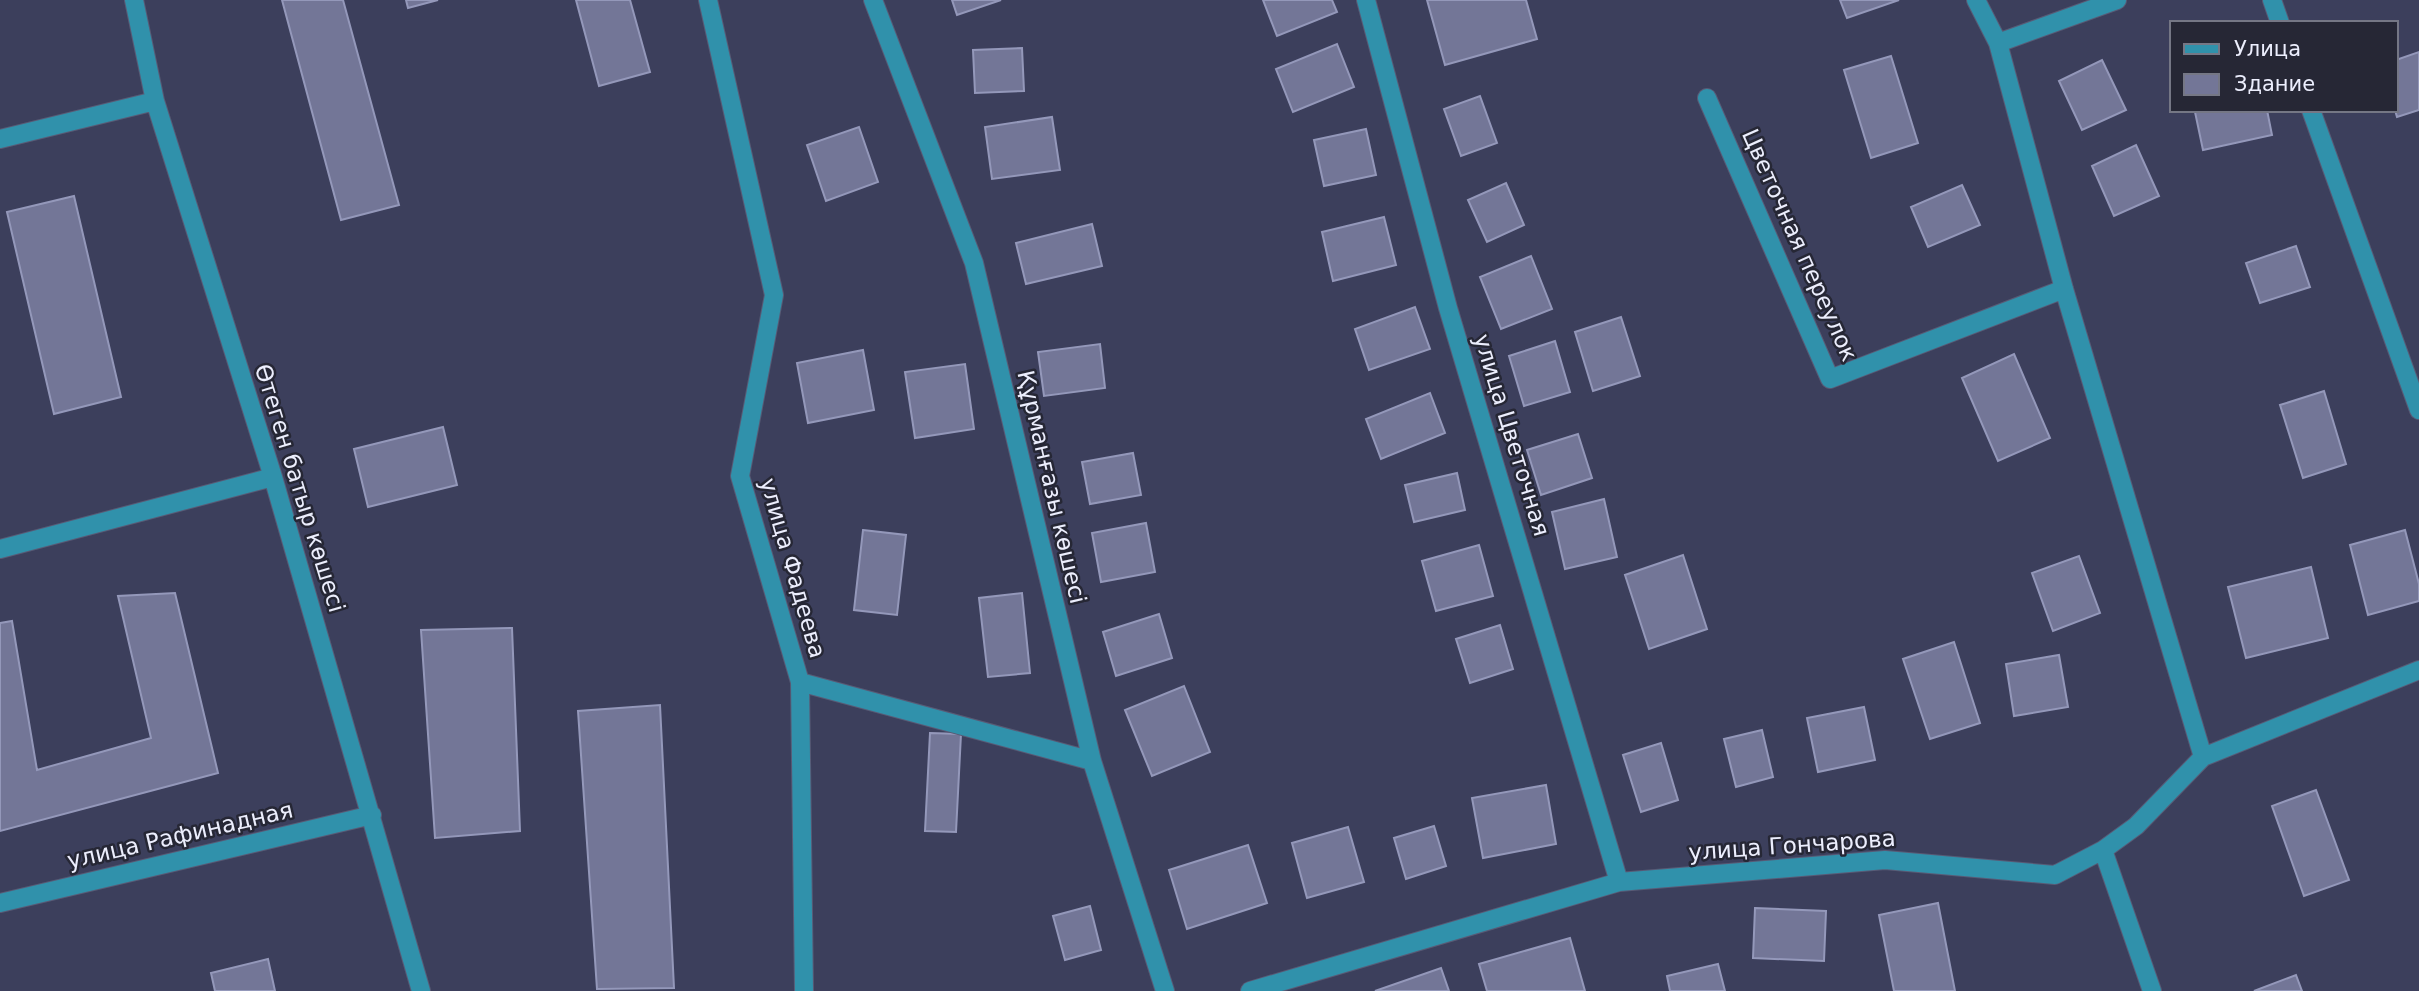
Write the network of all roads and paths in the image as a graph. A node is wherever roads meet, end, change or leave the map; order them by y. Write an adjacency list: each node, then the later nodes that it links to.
1 (134, 0): 11 (street, Өтеген батыр көшесі)
2 (708, 0): 19 (street, улица Фадеева)
3 (873, 0): 21 (street, Құрманғазы көшесі)
4 (1366, 0): 24 (street, улица Цветочная)
5 (1976, 0): 9 (street)
6 (2117, 0): 9 (street)
7 (2272, 0): 8 (street)
8 (2279, 21)
9 (1998, 43): 14 (street)
10 (1707, 98): 14 (street, Цветочная переулок)
11 (155, 101): 13 (street); 16 (street, Өтеген батыр көшесі)
12 (2312, 112): 15 (street)
13 (0, 139)
14 (2064, 289): 20 (street)
15 (2419, 410)
16 (273, 477): 17 (street); 22 (street, Өтеген батыр көшесі)
17 (0, 549)
18 (2419, 670): 20 (street, улица Гончарова)
19 (800, 682): 21 (street); 27 (street, улица Фадеева)
20 (2203, 757): 23 (street, улица Гончарова)
21 (1092, 761): 28 (street, Құрманғазы көшесі)
22 (372, 815): 25 (street, улица Рафинадная); 26 (street, Өтеген батыр көшесі)
23 (2103, 850): 24 (street, улица Гончарова); 30 (street)
24 (1619, 882): 29 (street, улица Гончарова)
25 (0, 903)
26 (421, 991)
27 (804, 991)
28 (1165, 991)
29 (1250, 991)
30 (2152, 991)

